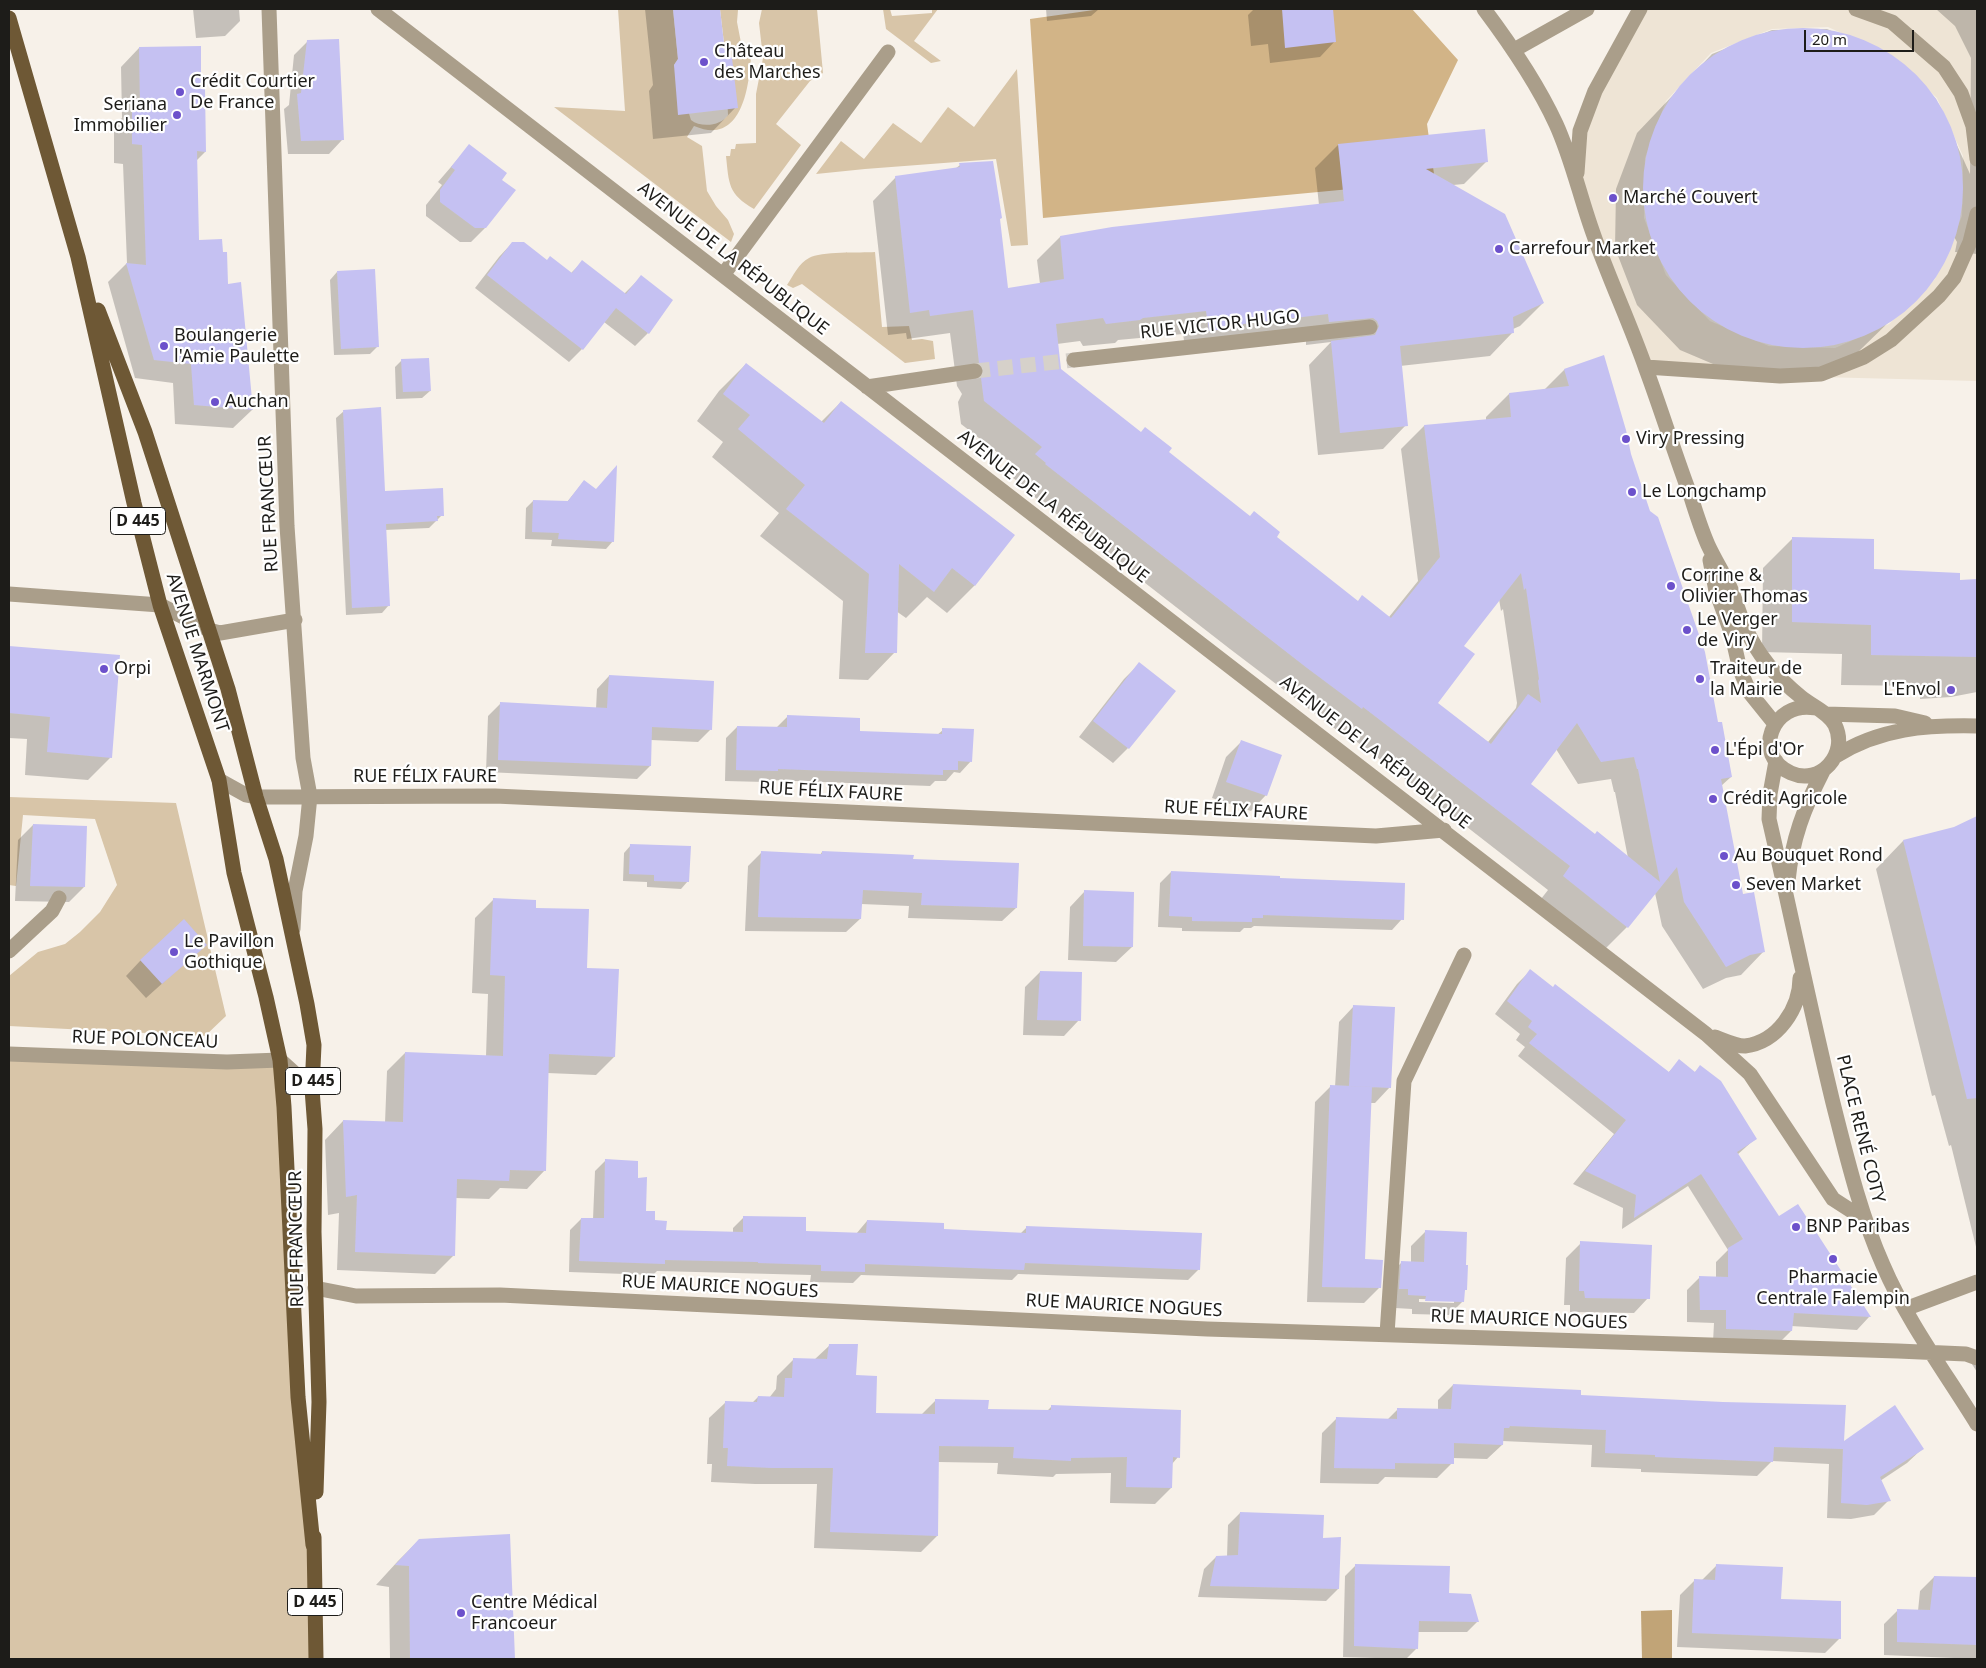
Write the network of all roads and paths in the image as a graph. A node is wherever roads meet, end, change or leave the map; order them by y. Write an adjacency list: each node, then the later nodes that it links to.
1 (269, 9): 23 (street, RUE FRANCŒUR)
2 (378, 9): 14 (street, AVENUE DE LA RÉPUBLIQUE)
3 (1484, 9): 8 (street)
4 (1586, 9): 8 (street)
5 (1640, 9): 11 (street)
6 (1856, 9): 10 (street)
7 (9, 18): 13 (main road, AVENUE MARMONT / D 445)
8 (1514, 50): 11 (street)
9 (888, 52): 14 (street)
10 (1977, 160)
11 (1577, 179): 17 (street)
12 (1977, 214): 17 (street)
13 (78, 257): 22 (main road, AVENUE MARMONT / D 445); 24 (main road, AVENUE MARMONT / D 445)
14 (723, 275): 19 (street, AVENUE DE LA RÉPUBLIQUE)
15 (1370, 327): 16 (street, RUE VICTOR HUGO)
16 (1074, 360)
17 (1646, 367): 20 (street)
18 (975, 371): 19 (street)
19 (867, 387): 35 (street, AVENUE DE LA RÉPUBLIQUE)
20 (1708, 544): 25 (street); 26 (street)
21 (9, 594): 22 (street)
22 (160, 605): 24 (street); 32 (main road, AVENUE MARMONT / D 445)
23 (295, 620): 24 (street); 33 (street, RUE FRANCŒUR)
24 (209, 630): 34 (main road, RUE FRANCŒUR / D 445)
25 (1820, 711): 26 (street); 27 (street); 29 (street)
26 (1775, 724): 30 (street)
27 (1934, 725): 28 (street); 29 (street)
28 (1977, 726)
29 (1836, 756): 31 (street)
30 (1776, 761): 31 (street); 36 (street, PLACE RENÉ COTY)
31 (1823, 771): 36 (street)
32 (219, 780): 34 (street, RUE FÉLIX FAURE); 44 (main road, AVENUE MARMONT / D 445)
33 (310, 796): 34 (street, RUE FÉLIX FAURE); 35 (street, RUE FÉLIX FAURE); 38 (street, RUE FRANCŒUR)
34 (256, 797): 38 (main road, RUE FRANCŒUR / D 445)
35 (1444, 830): 42 (street, AVENUE DE LA RÉPUBLIQUE)
36 (1786, 894): 41 (street, PLACE RENÉ COTY)
37 (60, 898): 39 (street)
38 (292, 935): 45 (main road, RUE FRANCŒUR / D 445)
39 (9, 951)
40 (1464, 955): 50 (street)
41 (1800, 958): 42 (street); 46 (street, PLACE RENÉ COTY)
42 (1706, 1034): 46 (street, PLACE RENÉ COTY)
43 (9, 1054): 44 (street, RUE POLONCEAU)
44 (280, 1060): 45 (street); 54 (main road, RUE FRANCŒUR / D 445)
45 (312, 1089): 48 (main road, RUE FRANCŒUR / D 445)
46 (1864, 1219): 49 (street)
47 (1977, 1282): 49 (street)
48 (316, 1288): 50 (street, RUE MAURICE NOGUES); 54 (main road, RUE FRANCŒUR / D 445)
49 (1905, 1309): 51 (street)
50 (1386, 1334): 51 (street, RUE MAURICE NOGUES)
51 (1932, 1352): 52 (street, RUE MAURICE NOGUES); 53 (street)
52 (1977, 1358)
53 (1977, 1424)
54 (313, 1545): 55 (main road, RUE FRANCŒUR / D 445)
55 (316, 1659)

